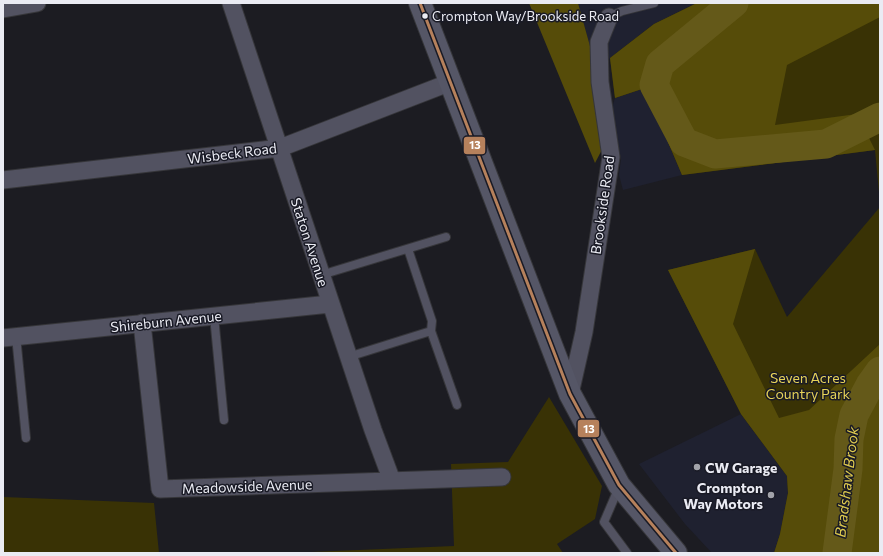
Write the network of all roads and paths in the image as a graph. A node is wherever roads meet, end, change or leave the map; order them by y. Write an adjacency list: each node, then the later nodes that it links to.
1 (37, 3): 5 (street)
2 (231, 3): 8 (street, Staton Avenue)
3 (420, 3): 7 (highway)
4 (654, 3): 6 (lane)
5 (3, 9)
6 (609, 17): 19 (street, Brookside Road)
7 (451, 82): 8 (street, Wisbeck Road); 19 (highway)
8 (280, 148): 9 (street, Wisbeck Road); 12 (street, Staton Avenue)
9 (3, 180)
10 (446, 237): 11 (lane)
11 (408, 249): 12 (lane); 16 (lane)
12 (321, 275): 13 (street, Staton Avenue)
13 (330, 304): 14 (street, Shireburn Avenue); 18 (street, Staton Avenue)
14 (214, 316): 15 (street, Shireburn Avenue); 21 (lane)
15 (142, 323): 17 (street, Shireburn Avenue); 24 (street, Meadowside Avenue)
16 (431, 330): 18 (lane); 20 (lane)
17 (10, 337): 22 (lane)
18 (348, 357): 24 (street, Staton Avenue)
19 (570, 394): 25 (highway)
20 (457, 405)
21 (224, 420)
22 (26, 438)
23 (502, 477): 24 (street, Meadowside Avenue)
24 (392, 481)
25 (619, 485): 26 (lane); 27 (highway)
26 (627, 553)
27 (676, 553)

